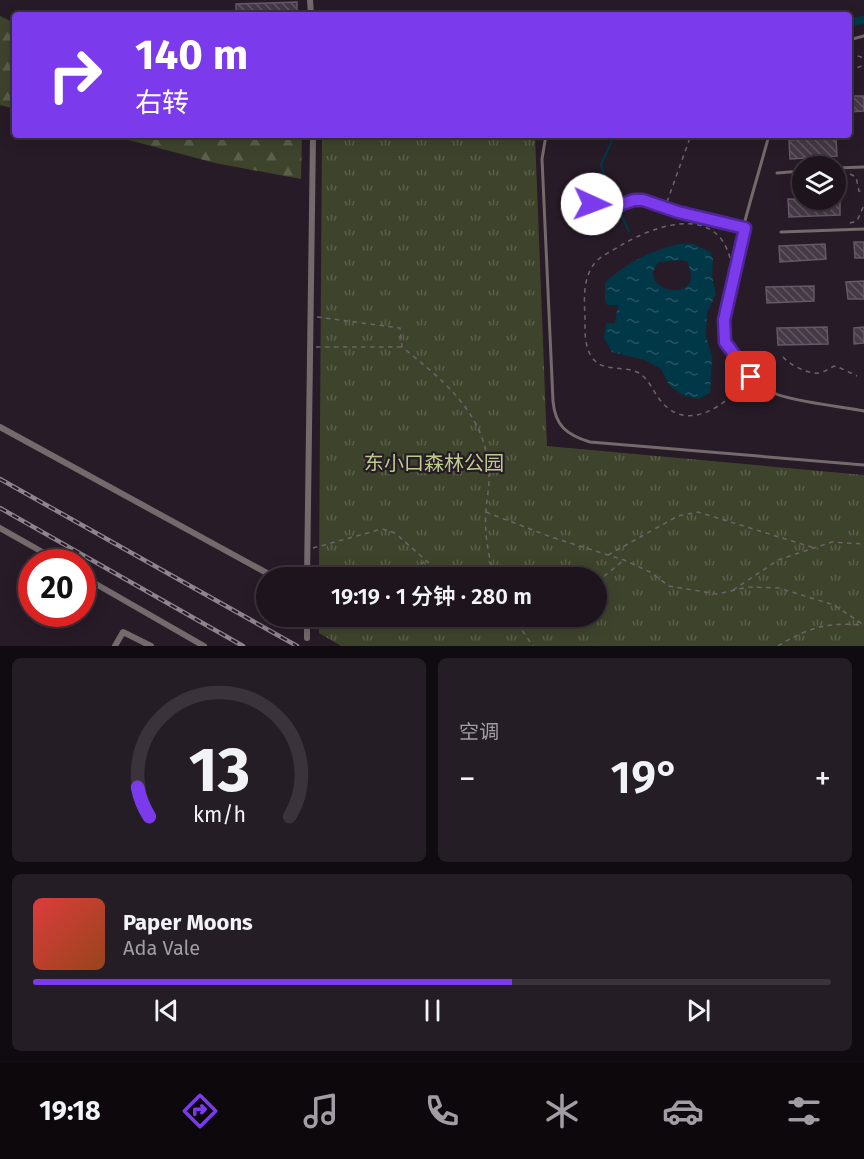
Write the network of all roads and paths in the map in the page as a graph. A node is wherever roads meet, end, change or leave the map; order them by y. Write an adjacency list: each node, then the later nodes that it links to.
1 (312, 138): 19 (street)
2 (546, 138): 27 (lane)
3 (690, 138): 13 (path)
4 (768, 138): 14 (lane)
5 (846, 167): 6 (lane)
6 (849, 167): 7 (lane); 10 (path)
7 (864, 167)
8 (792, 172): 9 (lane)
9 (777, 173)
10 (864, 192)
11 (592, 204): 13 (lane)
12 (864, 205): 16 (path)
13 (666, 207): 14 (lane)
14 (745, 228): 18 (lane)
15 (864, 229): 16 (lane)
16 (844, 230): 17 (lane)
17 (781, 232)
18 (734, 270): 24 (lane); 24 (path)
19 (309, 316): 20 (street); 21 (path)
20 (308, 347): 21 (path); 33 (street)
21 (402, 347): 28 (path)
22 (783, 357): 23 (path)
23 (857, 376)
24 (751, 377): 25 (lane)
25 (864, 411)
26 (0, 427): 37 (street)
27 (864, 465)
28 (486, 512): 34 (path); 41 (path)
29 (0, 528): 31 (street)
30 (864, 544): 32 (path)
31 (37, 549)
32 (818, 549): 34 (path); 44 (path)
33 (307, 551): 35 (path); 38 (street)
34 (607, 555): 36 (path)
35 (428, 560): 39 (path); 40 (path)
36 (624, 560): 42 (path); 44 (path)
37 (256, 567)
38 (307, 567)
39 (415, 567)
40 (435, 567)
41 (492, 567)
42 (607, 574)
43 (96, 584): 51 (street)
44 (732, 591): 45 (path)
45 (864, 625): 53 (path)
46 (307, 627): 48 (street)
47 (518, 627): 52 (path)
48 (307, 638)
49 (115, 646): 50 (street)
50 (151, 646)
51 (204, 646)
52 (533, 646)
53 (778, 646)

